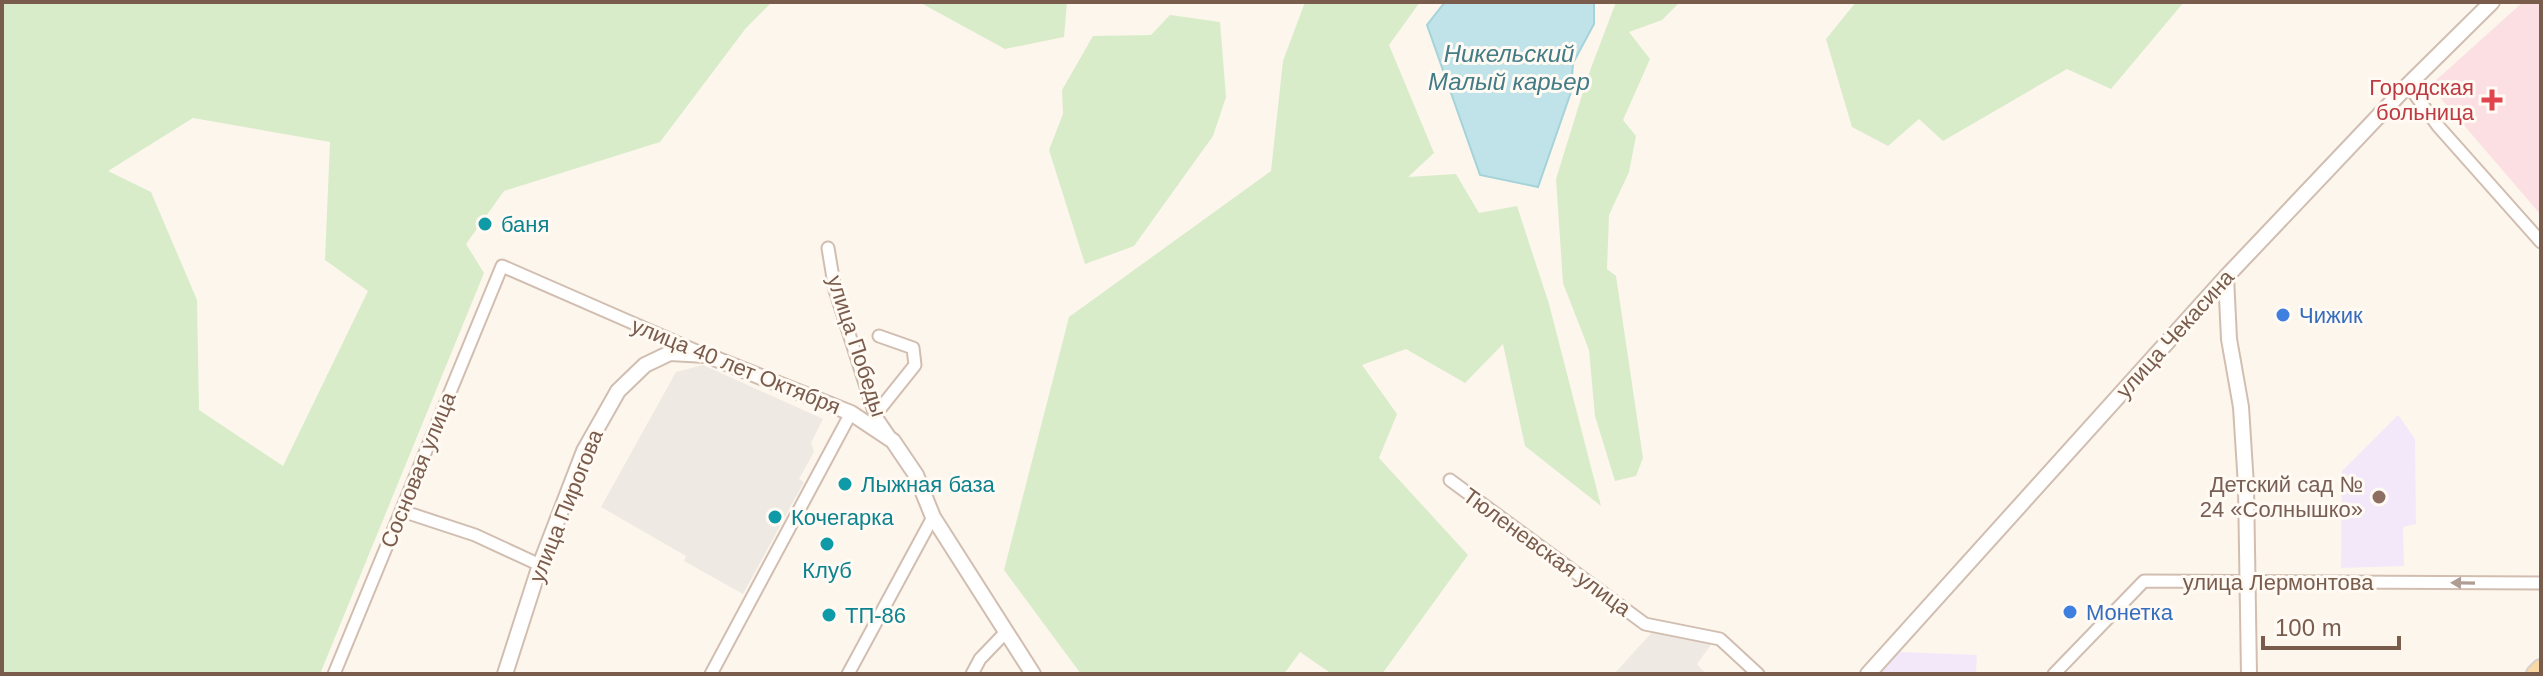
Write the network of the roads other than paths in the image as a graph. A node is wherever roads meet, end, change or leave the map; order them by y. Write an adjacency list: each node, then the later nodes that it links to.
1 (2492, 2): 2 (street, улица Чекасина)
2 (2408, 85): 3 (street); 6 (street, улица Чекасина)
3 (2541, 242)
4 (828, 248): 10 (street, улица Победы)
5 (502, 266): 8 (street, улица 40 лет Октября); 13 (street, Сосновая улица)
6 (2226, 277): 16 (street); 27 (street, улица Чекасина)
7 (879, 336): 10 (street)
8 (706, 355): 9 (street, улица 40 лет Октября); 15 (street, улица Пирогова)
9 (851, 413): 11 (street, улица 40 лет Октября); 22 (street)
10 (875, 415): 11 (street, улица Победы)
11 (893, 441): 14 (street, улица 40 лет Октября)
12 (1450, 480): 26 (street, Тюленевская улица)
13 (402, 511): 15 (street); 20 (street, Сосновая улица)
14 (933, 517): 18 (street, улица 40 лет Октября); 23 (street)
15 (540, 565): 21 (street, улица Пирогова)
16 (2249, 580): 17 (street, улица Лермонтова, one-way to 16); 28 (street, улица Лермонтова); 29 (street)
17 (2541, 583)
18 (1005, 633): 24 (street); 25 (street, улица 40 лет Октября)
19 (2541, 669): 30 (main road)
20 (334, 674)
21 (505, 674)
22 (711, 674)
23 (848, 674)
24 (972, 674)
25 (1033, 674)
26 (1758, 674)
27 (1868, 674)
28 (2054, 674)
29 (2249, 674)
30 (2536, 674)

